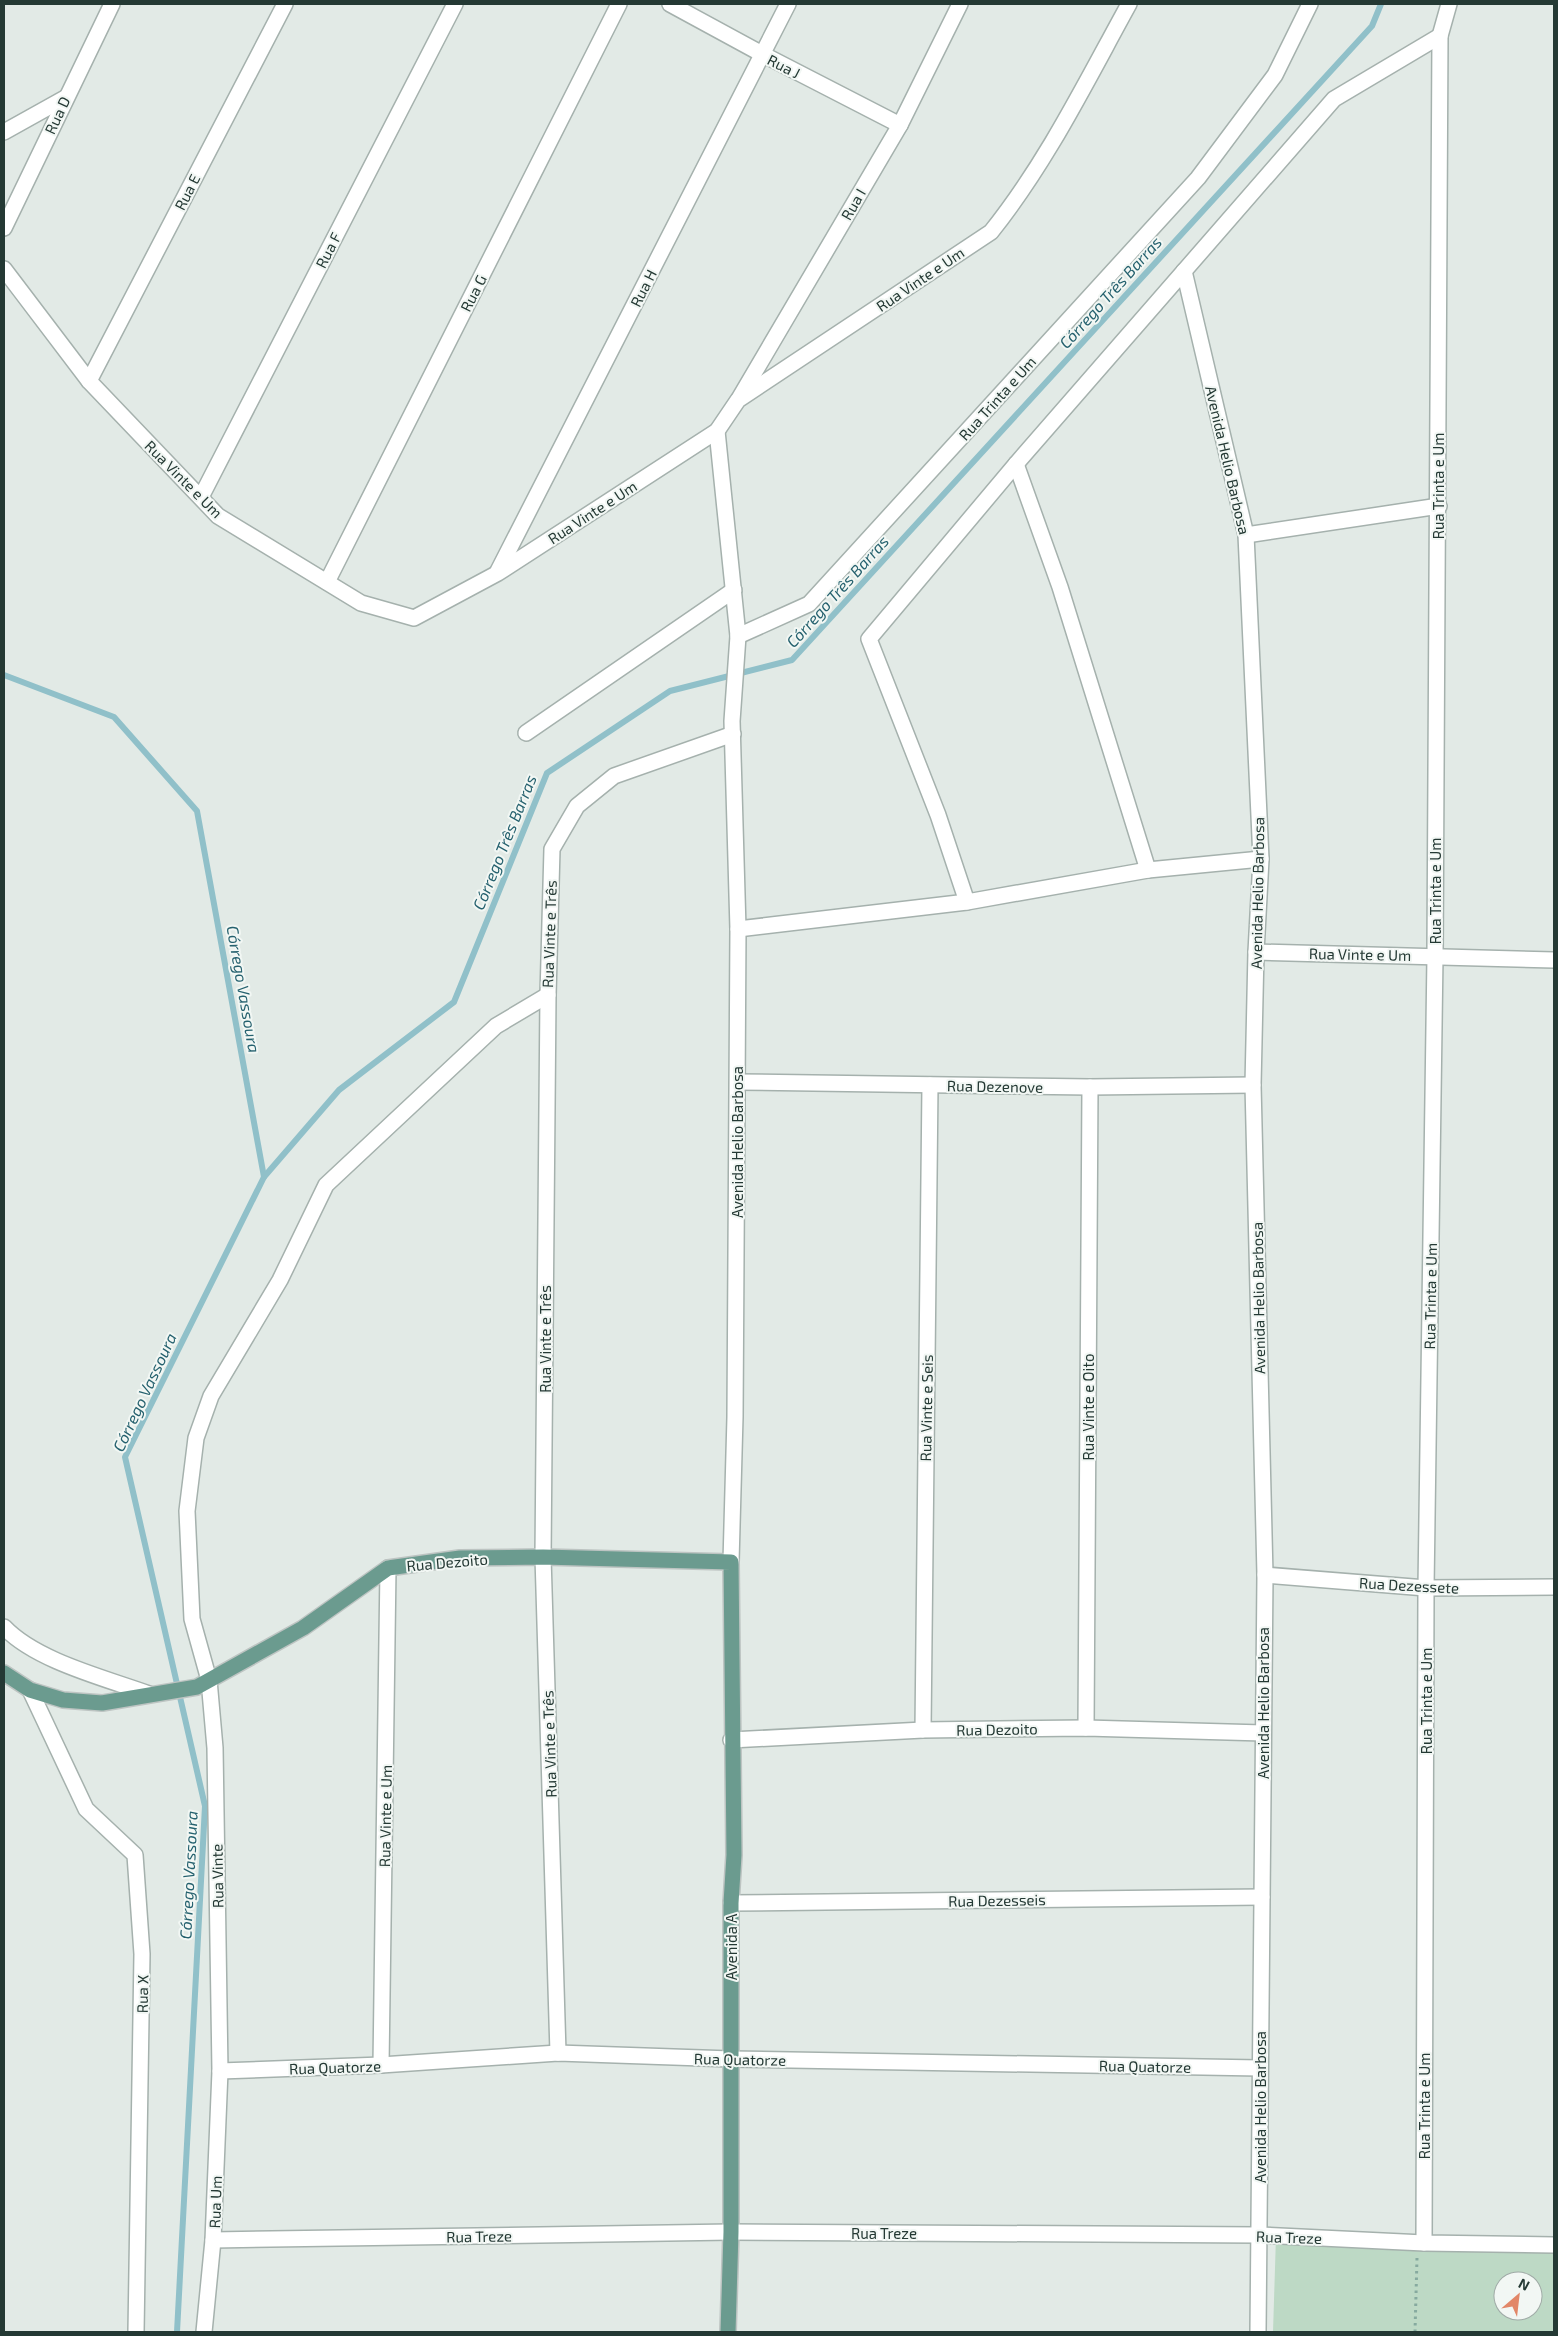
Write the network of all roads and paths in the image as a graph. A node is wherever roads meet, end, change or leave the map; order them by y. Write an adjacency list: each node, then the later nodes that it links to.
1 (112, 4): 13 (street, Rua D)
2 (285, 4): 19 (street, Rua E)
3 (455, 4): 23 (street, Rua F)
4 (619, 4): 27 (street, Rua G)
5 (670, 4): 12 (street, Rua J)
6 (788, 4): 12 (street, Rua H)
7 (960, 4): 14 (street, Rua I)
8 (1129, 4): 20 (street, Rua Vinte e Um)
9 (1310, 4): 29 (street, Rua Trinta e Um)
10 (1448, 4): 11 (street, Rua Trinta e Um)
11 (1440, 36): 18 (street); 24 (street, Rua Trinta e Um)
12 (762, 54): 14 (street, Rua J); 26 (street, Rua H)
13 (65, 98): 15 (street); 16 (street, Rua D)
14 (900, 125): 20 (street, Rua I)
15 (4, 132)
16 (4, 228)
17 (4, 269): 19 (street, Rua Vinte e Um)
18 (1184, 270): 22 (street); 25 (street, Avenida Helio Barbosa)
19 (89, 381): 23 (street, Rua Vinte e Um)
20 (738, 400): 21 (street, Rua Vinte e Um)
21 (716, 431): 26 (street, Rua Vinte e Um); 28 (street, Avenida Helio Barbosa)
22 (1016, 464): 33 (street); 34 (street)
23 (201, 497): 27 (street, Rua Vinte e Um)
24 (1439, 506): 25 (street); 37 (street, Rua Trinta e Um)
25 (1246, 535): 32 (street, Avenida Helio Barbosa)
26 (498, 573): 27 (street, Rua Vinte e Um)
27 (327, 582)
28 (734, 590): 29 (street, Avenida Helio Barbosa); 31 (street)
29 (738, 636): 30 (street, Avenida Helio Barbosa)
30 (732, 728): 35 (street, Avenida Helio Barbosa); 39 (street, Rua Vinte e Três)
31 (526, 733)
32 (1261, 859): 33 (street); 36 (street, Avenida Helio Barbosa)
33 (1148, 870): 34 (street)
34 (967, 902): 35 (street)
35 (738, 929): 40 (street, Avenida Helio Barbosa)
36 (1256, 952): 37 (street, Rua Vinte e Um); 42 (street, Avenida Helio Barbosa)
37 (1435, 956): 38 (street, Rua Vinte e Um); 49 (street, Rua Trinta e Um)
38 (1554, 960)
39 (548, 996): 44 (street, Rua Vinte e Três); 52 (street, Rua Vinte)
40 (738, 1082): 41 (street, Rua Dezenove); 45 (street, Avenida Helio Barbosa)
41 (930, 1085): 43 (street, Rua Dezenove); 56 (street, Rua Vinte e Seis)
42 (1253, 1085): 43 (street, Rua Dezenove); 47 (street, Avenida Helio Barbosa)
43 (1090, 1087): 55 (street, Rua Vinte e Oito)
44 (543, 1557): 45 (main road, Rua Dezoito); 46 (main road, Rua Dezoito); 61 (street, Rua Vinte e Três)
45 (731, 1562): 58 (main road, Avenida A)
46 (388, 1568): 52 (main road, Rua Dezoito); 63 (street, Rua Vinte e Um)
47 (1264, 1575): 49 (street, Rua Dezessete); 57 (street, Avenida Helio Barbosa)
48 (1554, 1587): 49 (street, Rua Dezessete)
49 (1426, 1588): 69 (street, Rua Trinta e Um)
50 (4, 1627): 54 (street)
51 (4, 1674): 53 (main road)
52 (203, 1684): 54 (main road); 65 (street, Rua Vinte)
53 (30, 1690): 54 (main road); 71 (street, Rua X)
54 (150, 1694)
55 (1086, 1728): 56 (street, Rua Dezoito); 57 (street, Rua Dezoito)
56 (923, 1730): 58 (street, Rua Dezoito)
57 (1263, 1732): 59 (street, Avenida Helio Barbosa)
58 (731, 1740): 60 (main road, Avenida A)
59 (1262, 1897): 60 (street, Rua Dezesseis); 64 (street, Avenida Helio Barbosa)
60 (731, 1904): 62 (main road, Avenida A)
61 (558, 2053): 62 (street, Rua Quatorze); 63 (street, Rua Quatorze)
62 (731, 2059): 64 (street, Rua Quatorze); 66 (main road, Avenida A)
63 (381, 2065): 65 (street, Rua Quatorze)
64 (1260, 2068): 67 (street, Avenida Helio Barbosa)
65 (220, 2071): 68 (street, Rua Um)
66 (731, 2232): 67 (street, Rua Treze); 68 (street, Rua Treze); 73 (main road, Avenida A)
67 (1259, 2235): 69 (street, Rua Treze); 74 (street, Avenida Helio Barbosa)
68 (213, 2240): 72 (street, Rua Um)
69 (1421, 2243): 70 (street, Rua Treze); 75 (path)
70 (1554, 2244)
71 (136, 2332)
72 (204, 2332)
73 (728, 2332)
74 (1258, 2332)
75 (1415, 2332)

